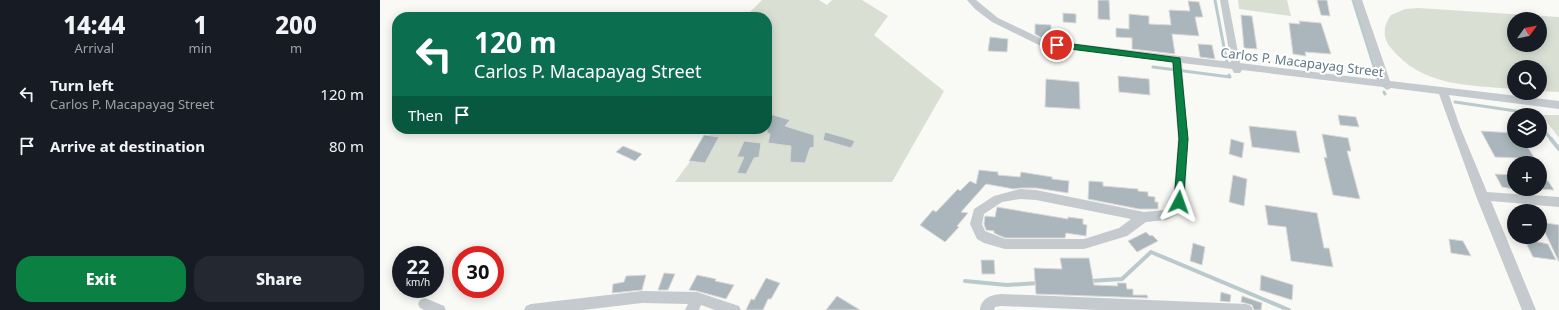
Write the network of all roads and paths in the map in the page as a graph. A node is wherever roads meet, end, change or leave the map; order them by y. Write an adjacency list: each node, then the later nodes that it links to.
1 (971, 0): 4 (street, Carlos P. Macapayag Street)
2 (1224, 0): 5 (street)
3 (1358, 0): 6 (street)
4 (1177, 60): 5 (street, Carlos P. Macapayag Street); 11 (street)
5 (1236, 69): 6 (street, Carlos P. Macapayag Street)
6 (1387, 86): 7 (street, Carlos P. Macapayag Street)
7 (1444, 92): 8 (street, Carlos P. Macapayag Street); 9 (street)
8 (1559, 105)
9 (1482, 196): 10 (street); 19 (street)
10 (1559, 202)
11 (1144, 217): 11 (street)
12 (425, 304): 14 (street)
13 (694, 304): 15 (street); 16 (street)
14 (439, 310)
15 (531, 310)
16 (734, 310)
17 (987, 310): 18 (street)
18 (1246, 310)
19 (1529, 310)

